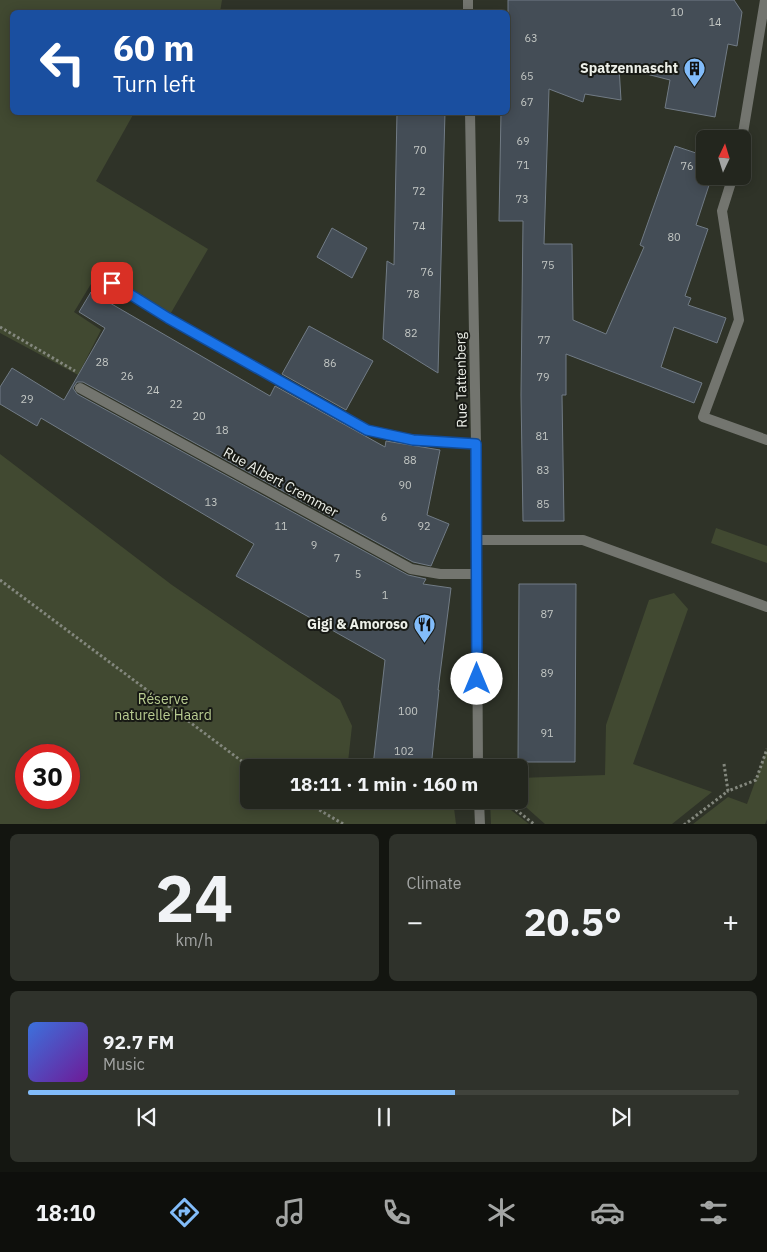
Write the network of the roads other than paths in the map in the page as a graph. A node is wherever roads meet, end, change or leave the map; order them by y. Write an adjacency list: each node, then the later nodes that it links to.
1 (765, 0): 3 (street)
2 (470, 115): 8 (street, Rue Tattenberg)
3 (743, 130)
4 (730, 185): 7 (street)
5 (98, 274): 8 (street)
6 (80, 388): 10 (street, Rue Albert Cremmer)
7 (767, 440)
8 (476, 444): 9 (street, Rue Tattenberg)
9 (477, 540): 10 (street, Rue Tattenberg); 11 (street)
10 (477, 574): 12 (street, Rue Tattenberg)
11 (767, 607)
12 (478, 759)
13 (479, 809): 14 (street)
14 (480, 824)

